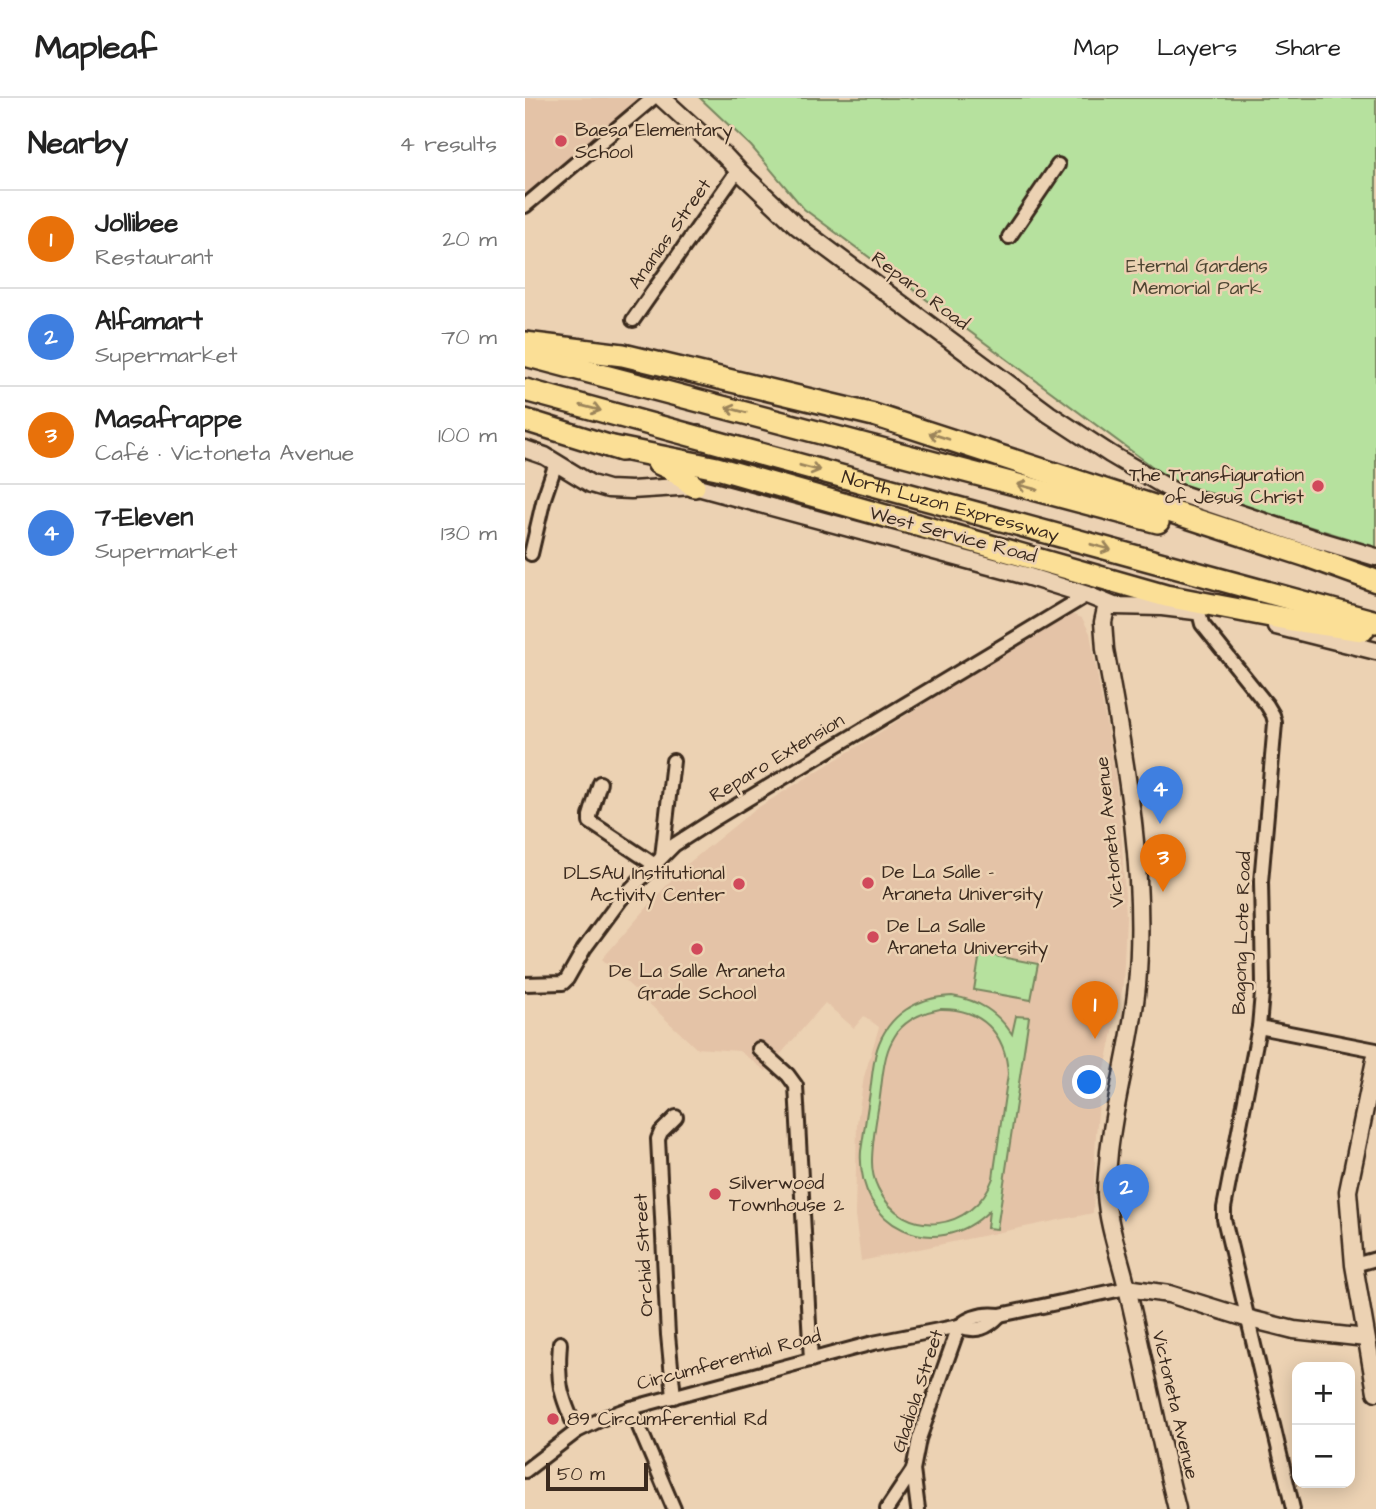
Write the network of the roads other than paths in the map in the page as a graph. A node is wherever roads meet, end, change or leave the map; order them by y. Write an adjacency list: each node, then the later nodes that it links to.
1 (653, 98): 5 (street)
2 (662, 98): 4 (street, Reparo Road)
3 (1058, 165): 6 (street)
4 (738, 170): 7 (street, Ananias Street); 17 (street, Reparo Road)
5 (525, 206)
6 (1009, 237)
7 (633, 320)
8 (525, 343): 18 (highway, one-way to 8)
9 (525, 355): 18 (highway, North Luzon Expressway, one-way to 9)
10 (525, 390): 22 (highway, North Luzon Expressway, one-way to 22)
11 (525, 420): 12 (highway)
12 (608, 446): 15 (highway); 23 (highway)
13 (525, 449): 14 (street, West Service Road)
14 (556, 463): 15 (street, West Service Road); 16 (street)
15 (694, 486): 19 (street, West Service Road)
16 (531, 554)
17 (1376, 557)
18 (1376, 582)
19 (1087, 595): 20 (street, West Service Road); 27 (street, Reparo Extension)
20 (1107, 604): 21 (street, West Service Road); 35 (street, Victoneta Avenue)
21 (1199, 612): 24 (street, West Service Road); 29 (street, Bagong Lote Road)
22 (1376, 622)
23 (1376, 632)
24 (1376, 651)
25 (673, 761): 27 (street)
26 (600, 783): 27 (street)
27 (658, 861): 28 (street, Reparo Extension)
28 (525, 984)
29 (1259, 1027): 31 (street); 36 (street, Bagong Lote Road)
30 (759, 1049): 40 (street)
31 (1375, 1059): 34 (street)
32 (676, 1117): 42 (street, Orchid Street)
33 (1376, 1259): 34 (street)
34 (1354, 1265): 38 (street)
35 (1128, 1288): 36 (street, Circumferential Road); 37 (street, Circumferential Road); 50 (street, Victoneta Avenue)
36 (1246, 1318): 38 (street, Circumferential Road); 51 (street, Bagong Lote Road)
37 (959, 1326): 40 (street, Circumferential Road); 45 (street, Gladiola Street)
38 (1366, 1338): 41 (street)
39 (560, 1343): 44 (street)
40 (811, 1360): 42 (street, Circumferential Road)
41 (1376, 1392)
42 (674, 1397): 43 (street, Circumferential Road)
43 (631, 1408): 44 (street, Circumferential Road); 47 (street)
44 (577, 1431): 46 (street, Circumferential Road)
45 (913, 1469): 48 (street); 49 (street, Gladiola Street)
46 (525, 1471)
47 (674, 1509)
48 (887, 1509)
49 (918, 1509)
50 (1177, 1509)
51 (1293, 1509)

